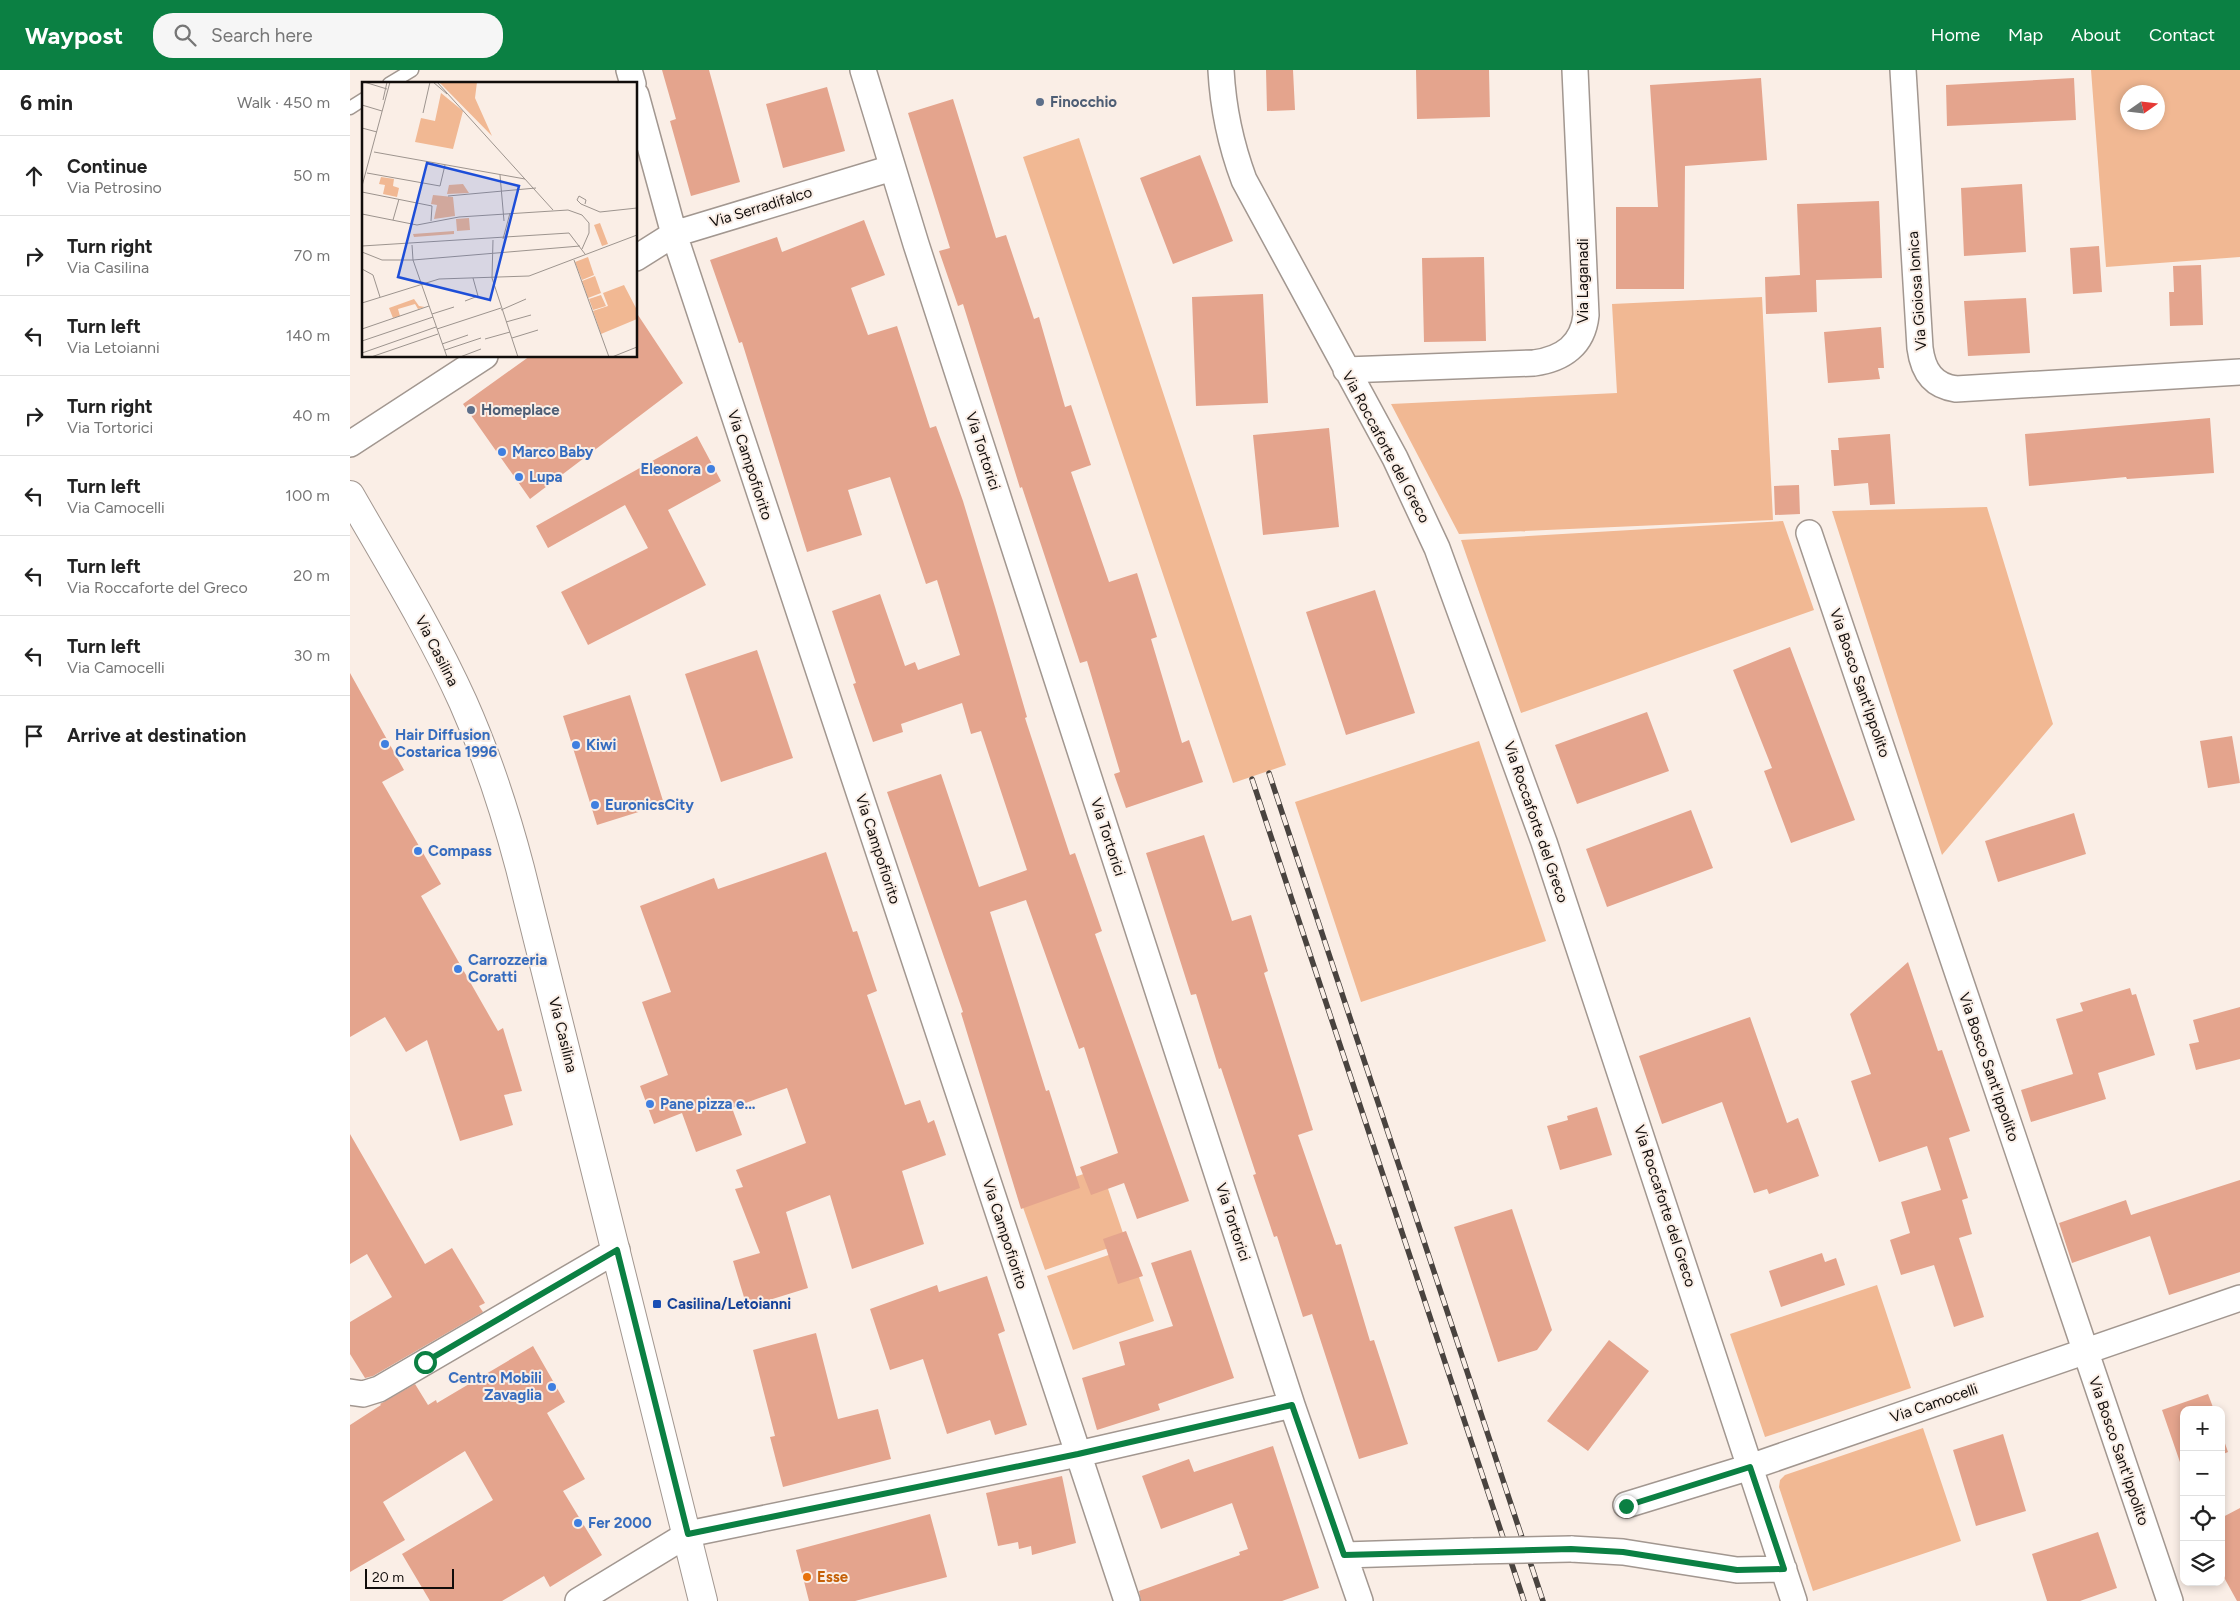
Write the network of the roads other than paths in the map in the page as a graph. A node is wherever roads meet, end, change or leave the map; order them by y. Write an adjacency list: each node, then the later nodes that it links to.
1 (412, 70): 6 (lane)
2 (863, 70): 10 (street, Via Tortorici)
3 (1221, 70): 14 (street, Via Roccaforte del Greco)
4 (1575, 70): 14 (street, Via Laganadi)
5 (1903, 70): 15 (street, Via Gioiosa Ionica)
6 (392, 82)
7 (362, 100): 9 (lane)
8 (638, 102): 11 (street, Via Campofiorito)
9 (350, 108)
10 (892, 168): 11 (street, Via Serradifalco); 23 (street, Via Tortorici)
11 (674, 234): 12 (street, Via Serradifalco); 24 (street, Via Campofiorito)
12 (638, 257)
13 (483, 358): 16 (street)
14 (1346, 370): 25 (street, Via Roccaforte del Greco)
15 (2240, 372)
16 (350, 444)
17 (350, 495): 19 (main road, Via Casilina)
18 (1809, 533): 21 (street, Via Bosco Sant'Ippolito)
19 (617, 1250): 22 (street); 27 (main road, Via Casilina)
20 (2240, 1298): 21 (street, Via Camocelli)
21 (2084, 1352): 25 (street, Via Camocelli); 35 (street, Via Bosco Sant'Ippolito)
22 (350, 1392)
23 (1292, 1405): 24 (street); 28 (street, Via Tortorici)
24 (1078, 1454): 27 (street); 32 (street, Via Campofiorito)
25 (1750, 1467): 26 (street, Via Camocelli); 29 (street, Via Roccaforte del Greco)
26 (1626, 1506)
27 (688, 1534): 30 (street); 31 (main road, Via Casilina)
28 (1344, 1555): 29 (street, bridge); 33 (street, Via Tortorici)
29 (1784, 1569): 34 (street, Via Roccaforte del Greco)
30 (578, 1601)
31 (703, 1601)
32 (1126, 1601)
33 (1360, 1601)
34 (1794, 1601)
35 (2170, 1601)

